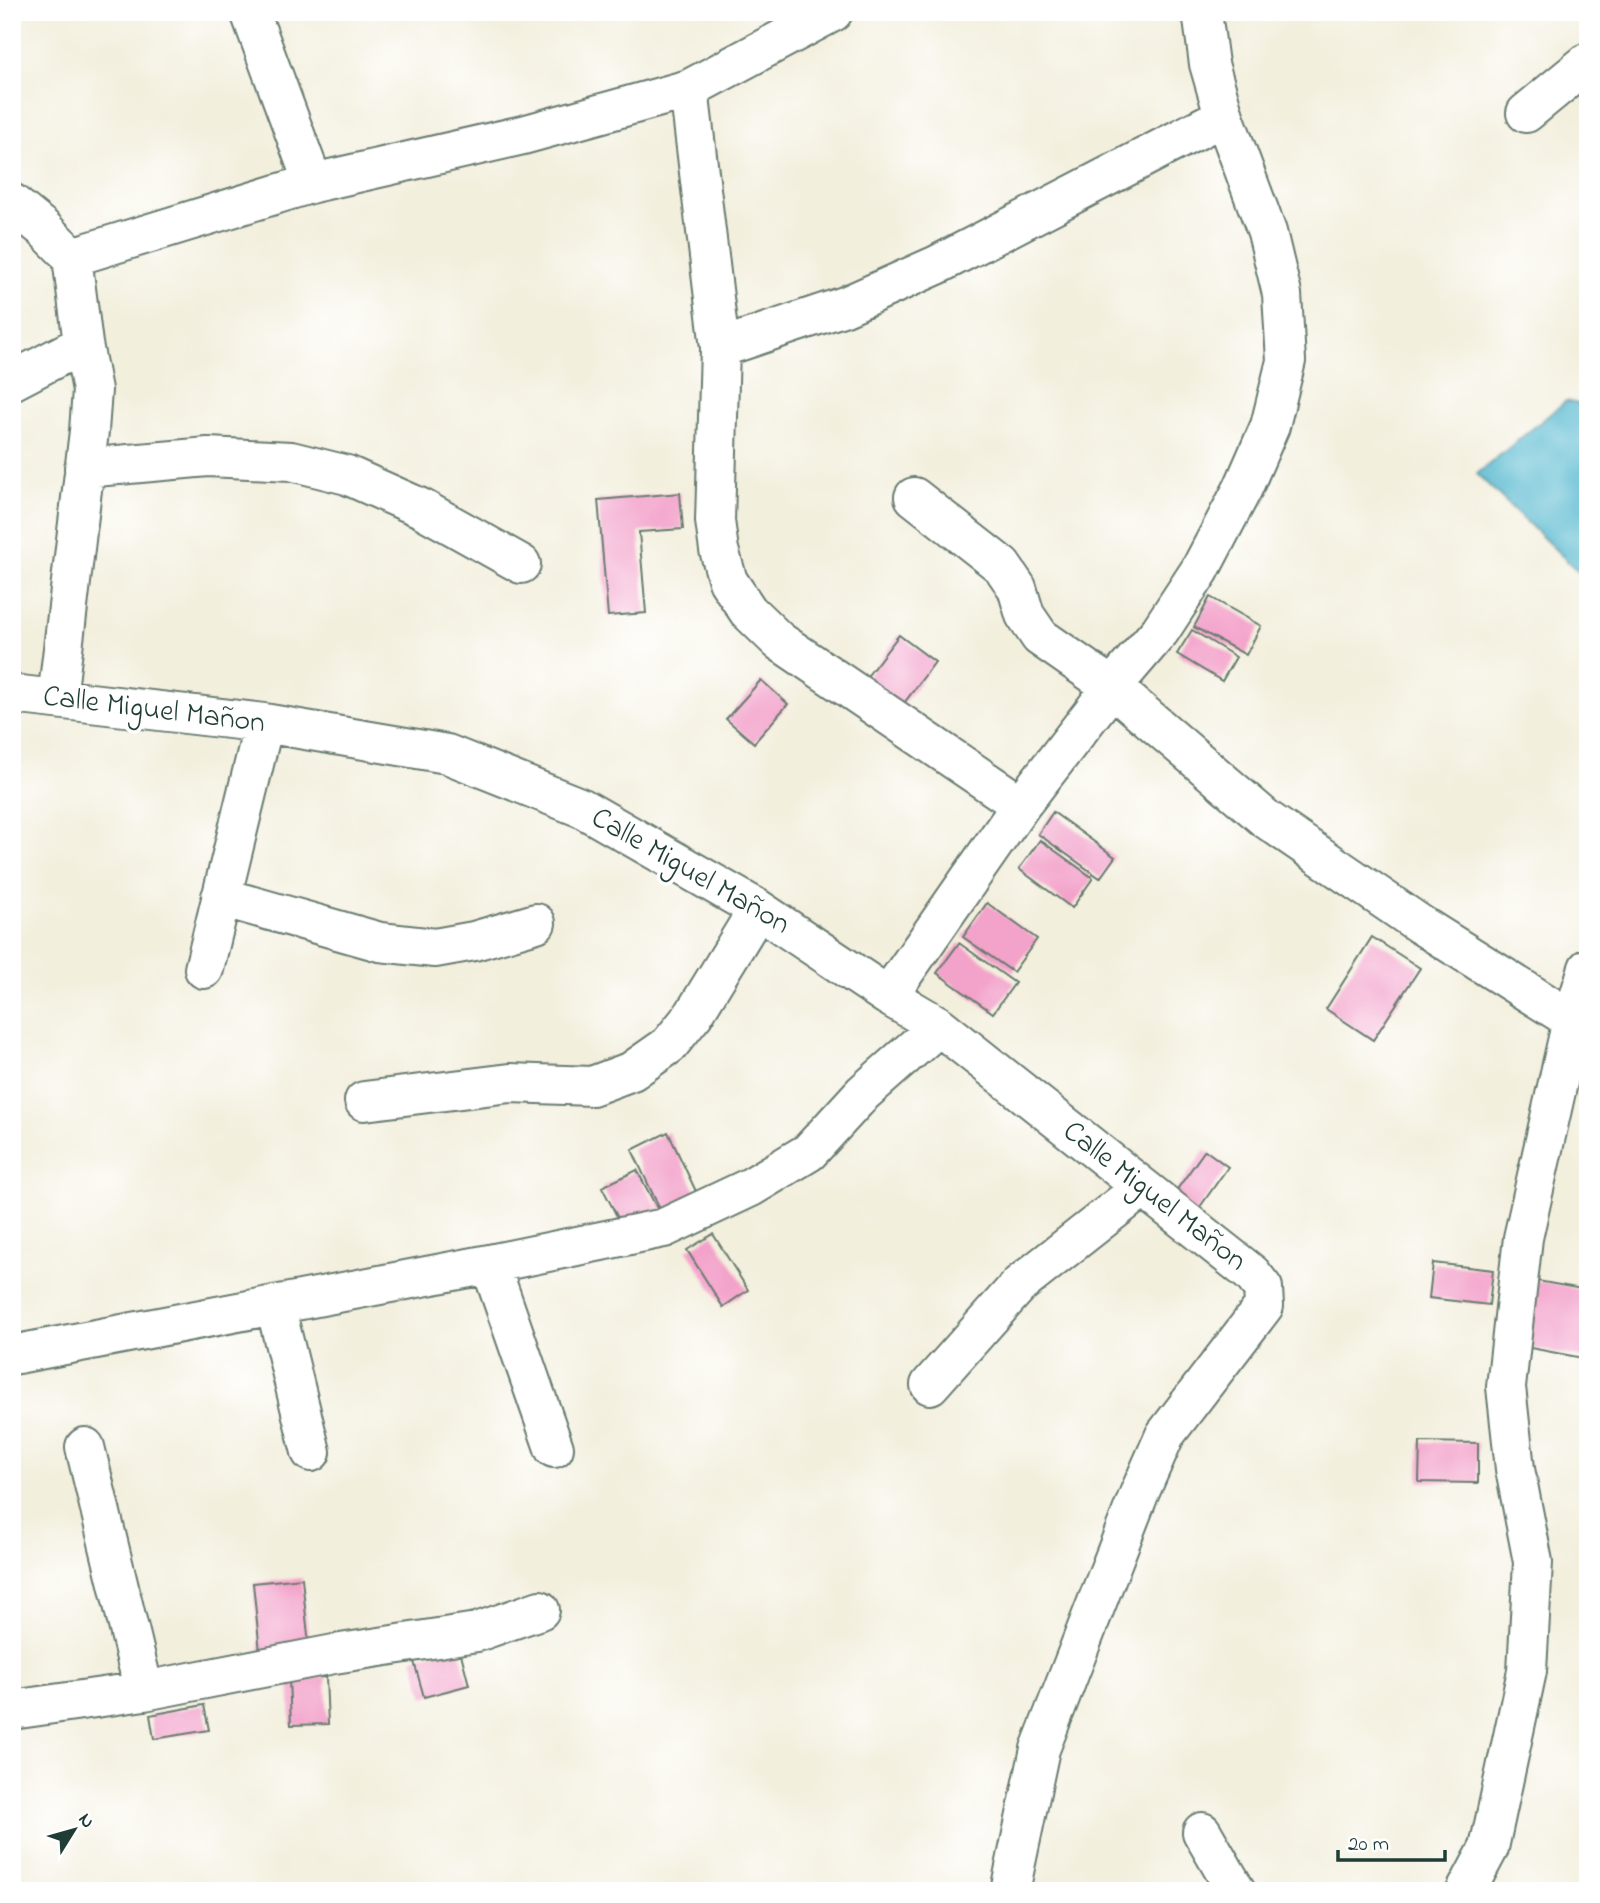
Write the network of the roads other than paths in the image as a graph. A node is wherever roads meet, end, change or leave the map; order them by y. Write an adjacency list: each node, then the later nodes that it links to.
1 (250, 12): 8 (street)
2 (833, 12): 5 (street)
3 (1208, 16): 7 (street)
4 (1588, 62): 6 (street)
5 (689, 89): 8 (street); 12 (street)
6 (1526, 113)
7 (1224, 116): 12 (street); 17 (street)
8 (313, 183): 10 (street)
9 (12, 204): 10 (street)
10 (72, 257): 11 (street)
11 (83, 344): 13 (street); 14 (street)
12 (720, 348): 21 (street)
13 (12, 381)
14 (84, 468): 16 (street); 19 (street)
15 (914, 497): 17 (street)
16 (521, 564)
17 (1112, 687): 21 (street); 28 (street)
18 (12, 694): 19 (street, Calle Miguel Mañon)
19 (57, 699): 20 (street, Calle Miguel Mañon)
20 (264, 723): 22 (street); 23 (street, Calle Miguel Mañon)
21 (1021, 805): 27 (street)
22 (221, 897): 24 (street); 26 (street)
23 (758, 909): 27 (street, Calle Miguel Mañon); 30 (street)
24 (536, 923)
25 (1588, 968): 28 (street)
26 (204, 969)
27 (888, 996): 29 (street, Calle Miguel Mañon)
28 (1572, 1020): 45 (street)
29 (939, 1026): 31 (street, Calle Miguel Mañon); 32 (street)
30 (364, 1101)
31 (1142, 1188): 35 (street); 43 (street, Calle Miguel Mañon)
32 (490, 1264): 33 (street); 37 (street)
33 (275, 1305): 34 (street); 38 (street)
34 (12, 1355)
35 (930, 1385)
36 (85, 1447): 40 (street)
37 (554, 1448)
38 (311, 1452)
39 (540, 1610): 40 (street)
40 (144, 1691): 41 (street)
41 (12, 1710)
42 (1202, 1832): 44 (street)
43 (1010, 1891)
44 (1236, 1891)
45 (1466, 1891)

